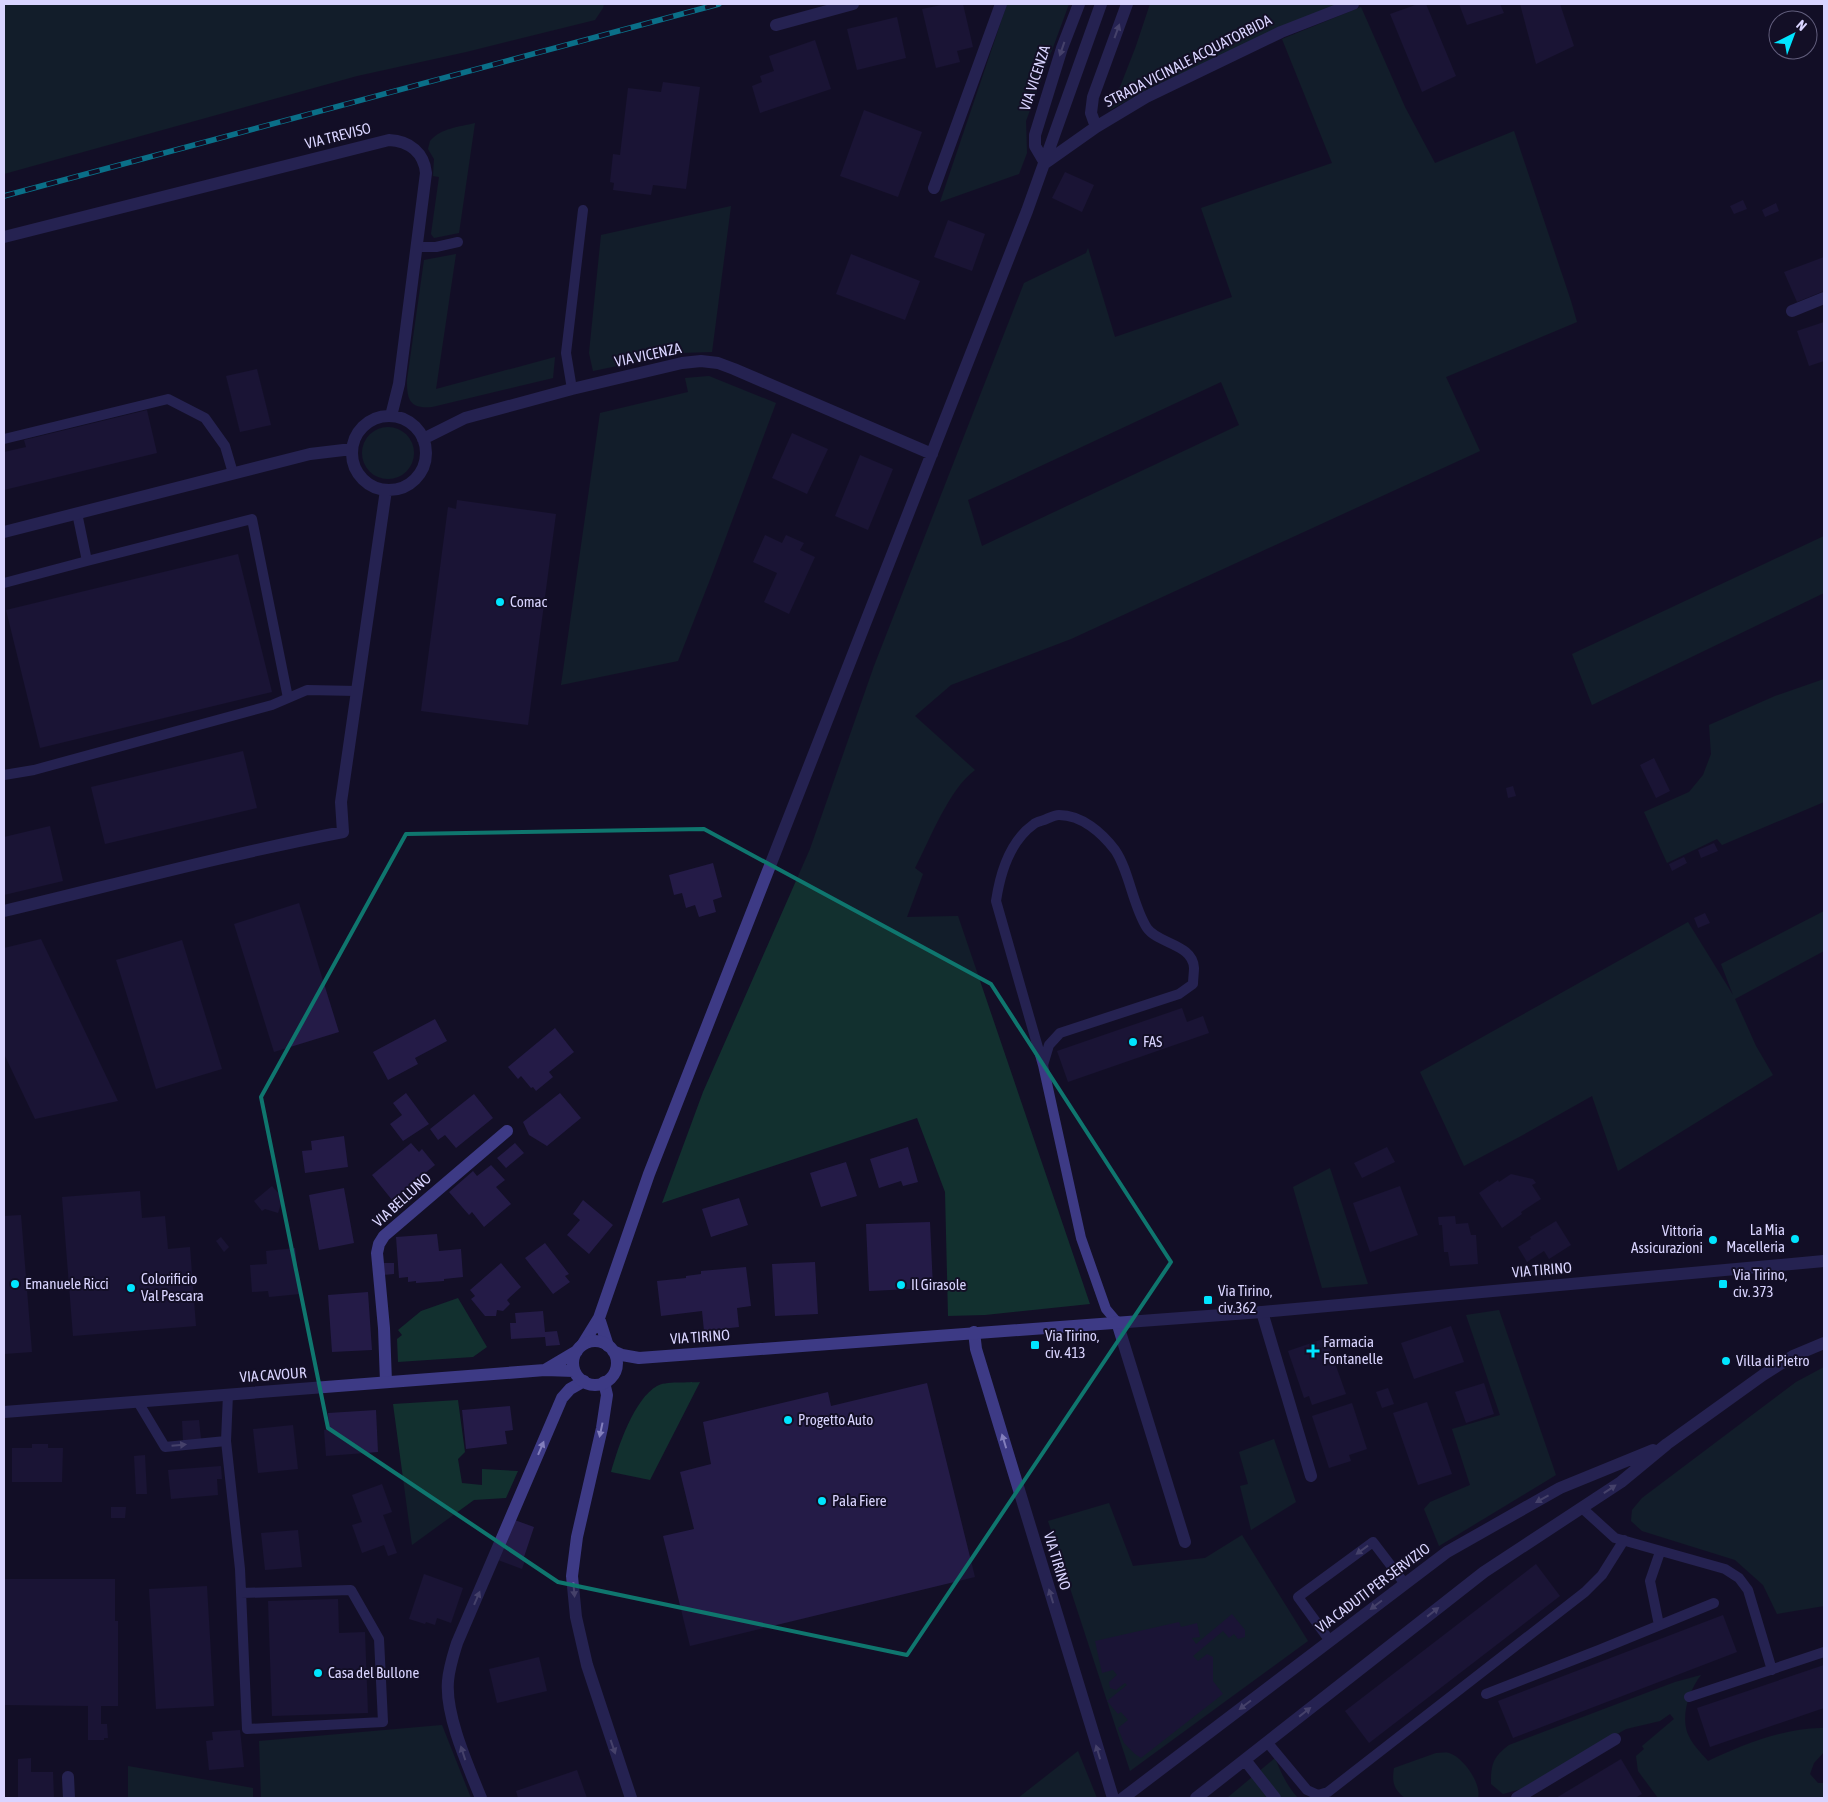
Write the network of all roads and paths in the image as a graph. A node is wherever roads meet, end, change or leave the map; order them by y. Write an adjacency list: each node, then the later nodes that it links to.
1 (852, 4): 7 (street)
2 (1000, 4): 10 (street)
3 (1079, 4): 9 (street, VIA VICENZA, one-way to 9)
4 (1101, 4): 9 (street)
5 (1127, 4): 8 (street, one-way to 5)
6 (1353, 4): 8 (street, STRADA VICINALE ACQUATORBIDA)
7 (776, 25)
8 (1096, 127): 9 (street, STRADA VICINALE ACQUATORBIDA)
9 (1045, 163): 22 (street)
10 (934, 188)
11 (583, 210): 17 (lane)
12 (4, 237): 14 (street, VIA TREVISO)
13 (458, 242): 14 (lane)
14 (417, 247): 18 (street, VIA TREVISO)
15 (1824, 298): 16 (street)
16 (1792, 311)
17 (572, 389): 20 (street, VIA VICENZA); 22 (street, VIA VICENZA)
18 (391, 416): 20 (street); 21 (street)
19 (4, 439): 23 (lane)
20 (423, 439): 24 (street)
21 (352, 449): 23 (street); 24 (street)
22 (932, 454): 37 (street)
23 (233, 473): 25 (street)
24 (386, 490): 29 (street)
25 (77, 513): 26 (street); 27 (lane)
26 (4, 532)
27 (88, 561): 28 (lane); 30 (lane)
28 (4, 583)
29 (357, 690): 30 (lane); 32 (street)
30 (288, 698): 31 (lane)
31 (4, 775)
32 (4, 912)
33 (1043, 1065): 33 (lane); 38 (lane)
34 (507, 1130): 47 (street, VIA BELLUNO)
35 (1824, 1261): 36 (street, VIA TIRINO)
36 (1262, 1312): 38 (street, VIA TIRINO); 55 (street)
37 (598, 1318): 41 (street); 42 (street)
38 (1117, 1322): 39 (street, VIA TIRINO); 58 (street)
39 (974, 1332): 43 (street, VIA TIRINO); 76 (street, VIA TIRINO, one-way to 39)
40 (1824, 1342): 54 (street, VIA CADUTI PER SERVIZIO)
41 (580, 1347): 42 (street); 45 (street, VIA CAVOUR); 46 (street)
42 (610, 1348): 43 (street, VIA TIRINO); 44 (street)
43 (639, 1358): 44 (street, VIA TIRINO)
44 (616, 1369): 49 (street)
45 (545, 1370): 46 (street, VIA CAVOUR); 47 (street, VIA CAVOUR)
46 (574, 1371): 48 (street)
47 (386, 1382): 50 (street, VIA CAVOUR)
48 (584, 1382): 49 (street); 74 (street, one-way to 48)
49 (604, 1382): 75 (street, one-way to 75)
50 (228, 1394): 51 (street, VIA CAVOUR); 53 (lane)
51 (138, 1402): 52 (street, VIA CAVOUR); 53 (lane, one-way to 53)
52 (4, 1412)
53 (226, 1441): 61 (lane)
54 (1667, 1444): 56 (street, VIA CADUTI PER SERVIZIO, one-way to 54); 60 (street, VIA CADUTI PER SERVIZIO, one-way to 60)
55 (1311, 1476)
56 (1582, 1508): 57 (lane); 70 (street, VIA CADUTI PER SERVIZIO, one-way to 56)
57 (1624, 1540): 59 (lane); 70 (lane)
58 (1185, 1542)
59 (1660, 1552): 63 (lane); 66 (lane)
60 (1405, 1584): 64 (street, VIA CADUTI PER SERVIZIO, one-way to 64); 64 (lane, one-way to 64)
61 (241, 1593): 61 (lane)
62 (1714, 1603): 63 (lane)
63 (1660, 1625): 67 (lane)
64 (1330, 1641): 77 (street, VIA CADUTI PER SERVIZIO, one-way to 77)
65 (1824, 1652): 66 (lane)
66 (1772, 1670): 68 (lane)
67 (1486, 1694)
68 (1689, 1697)
69 (1615, 1739): 80 (street)
70 (1267, 1742): 71 (street, VIA CADUTI PER SERVIZIO)
71 (1245, 1760): 78 (street, VIA CADUTI PER SERVIZIO); 79 (street)
72 (68, 1777): 73 (street)
73 (69, 1798)
74 (481, 1798)
75 (631, 1798)
76 (1113, 1798)
77 (1123, 1798)
78 (1196, 1798)
79 (1274, 1798)
80 (1517, 1798)

